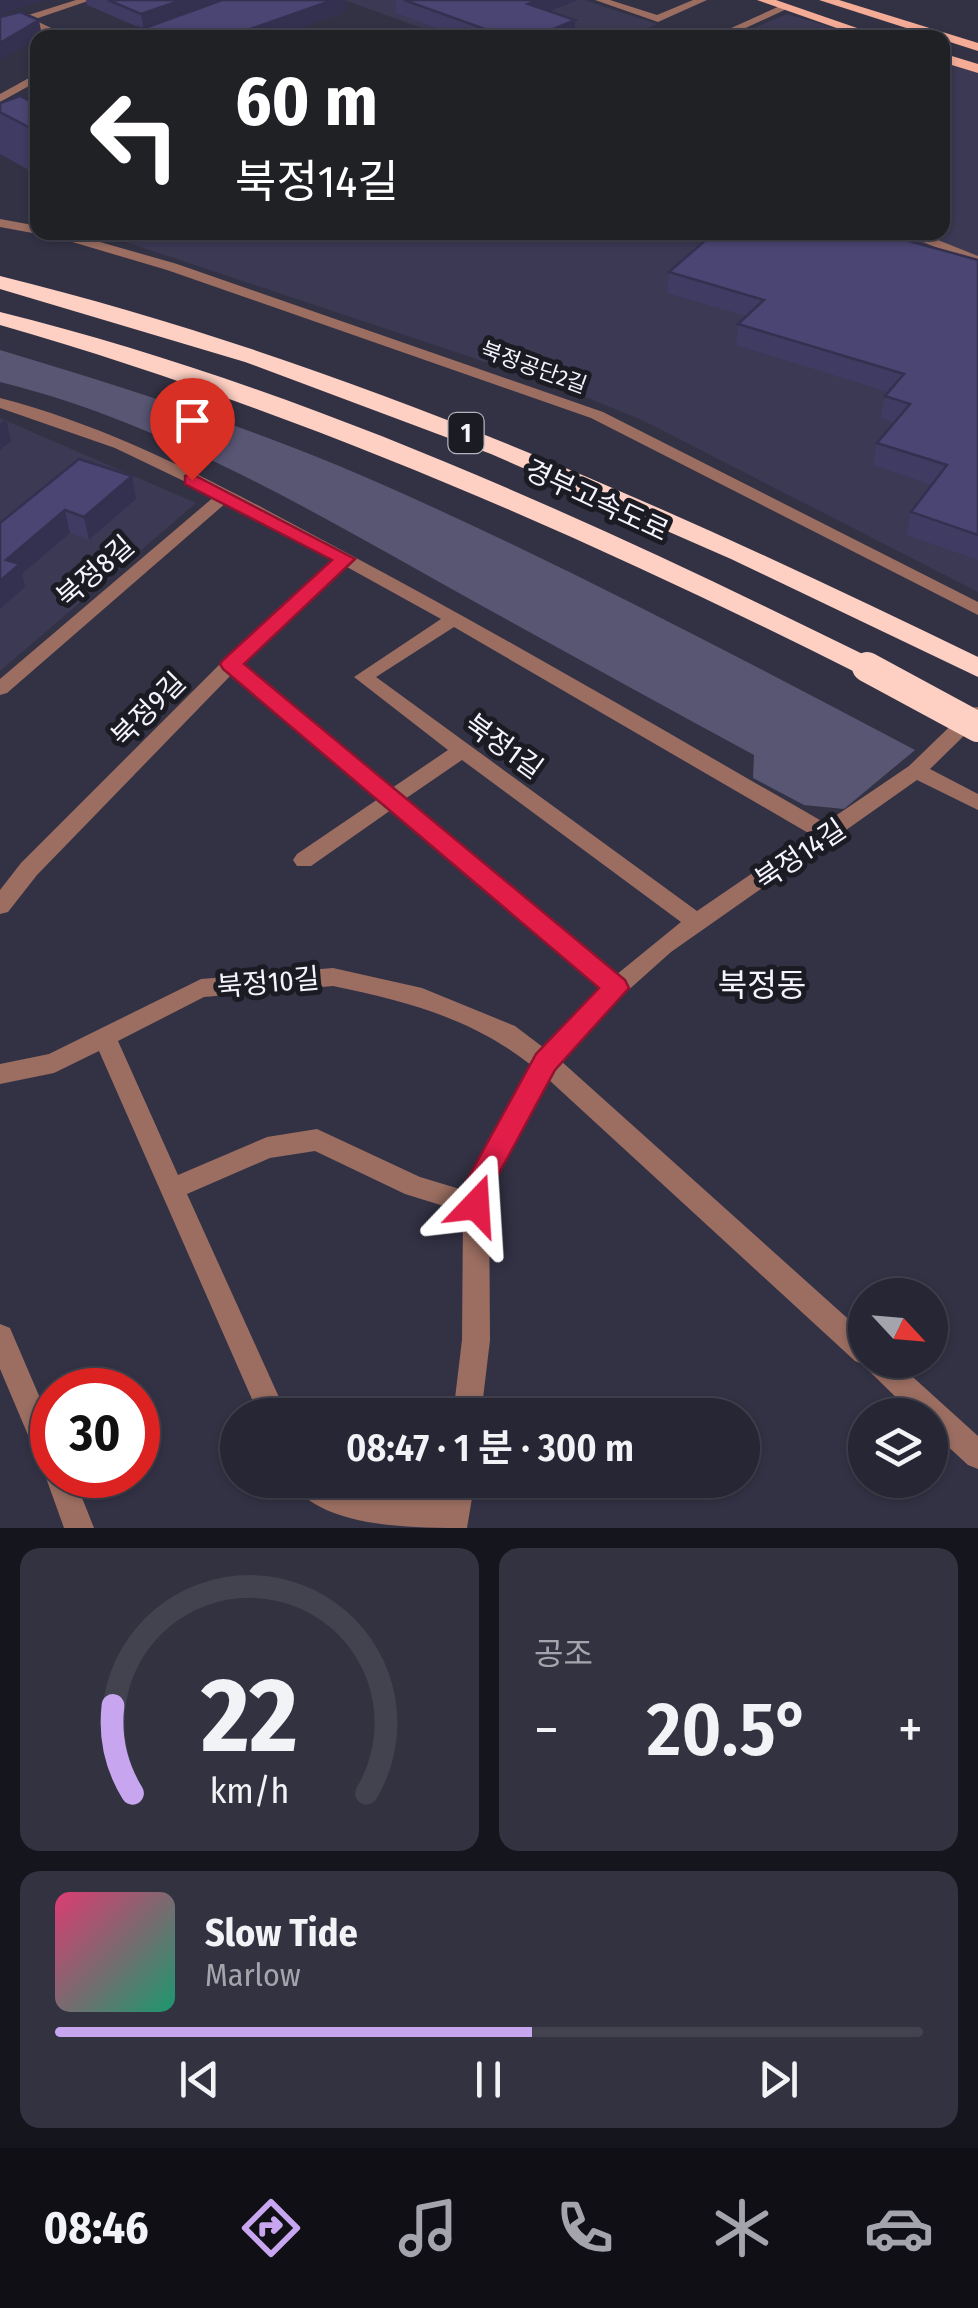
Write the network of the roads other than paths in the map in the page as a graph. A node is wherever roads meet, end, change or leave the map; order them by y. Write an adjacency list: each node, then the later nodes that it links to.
1 (86, 0): 7 (street)
2 (600, 0): 3 (street)
3 (702, 0)
4 (763, 0): 6 (main road)
5 (826, 0): 12 (main road)
6 (786, 7): 10 (street); 11 (main road)
7 (26, 19): 8 (street); 9 (street)
8 (0, 28)
9 (48, 30)
10 (733, 30)
11 (856, 30)
12 (923, 30)
13 (950, 38): 14 (main road)
14 (978, 47)
15 (950, 60): 16 (main road)
16 (978, 69)
17 (30, 81): 18 (street)
18 (0, 100)
19 (30, 221): 20 (street)
20 (0, 223): 21 (street)
21 (30, 229)
22 (77, 240): 32 (street, 북정공단2길)
23 (925, 240): 25 (street)
24 (978, 240): 25 (street)
25 (956, 252): 26 (street)
26 (978, 262)
27 (0, 282): 35 (highway, 경부고속도로 / 1)
28 (0, 318): 38 (highway, 경부고속도로 / 1, bridge)
29 (0, 403): 30 (street)
30 (226, 495): 31 (street); 36 (street, 북정8길)
31 (345, 559): 33 (street); 34 (street, 북정9길)
32 (978, 608)
33 (453, 619): 39 (street, 북정1길); 43 (street)
34 (231, 664): 41 (street); 45 (street, 북정9길)
35 (978, 668)
36 (0, 689)
37 (978, 712): 40 (street, 북정14길)
38 (978, 726)
39 (462, 750): 41 (street); 46 (street, 북정1길)
40 (916, 771): 42 (street); 43 (street, 북정14길)
41 (392, 800): 44 (street); 47 (street)
42 (978, 803)
43 (829, 835): 46 (street, 북정14길)
44 (304, 860)
45 (2, 897)
46 (698, 923): 47 (street, 북정14길)
47 (616, 988): 49 (street, 북정14길)
48 (105, 1039): 49 (street, 북정10길); 50 (street, 북정10길); 51 (street)
49 (545, 1062): 52 (street, 북정14길); 54 (street)
50 (0, 1074)
51 (172, 1189): 52 (street); 56 (street)
52 (476, 1205): 57 (street, 북정14길)
53 (0, 1336): 58 (street)
54 (848, 1337)
55 (894, 1378): 59 (street)
56 (265, 1398)
57 (470, 1398)
58 (30, 1406)
59 (978, 1455)
60 (68, 1498): 63 (street)
61 (323, 1498): 62 (street)
62 (453, 1521)
63 (79, 1528)

